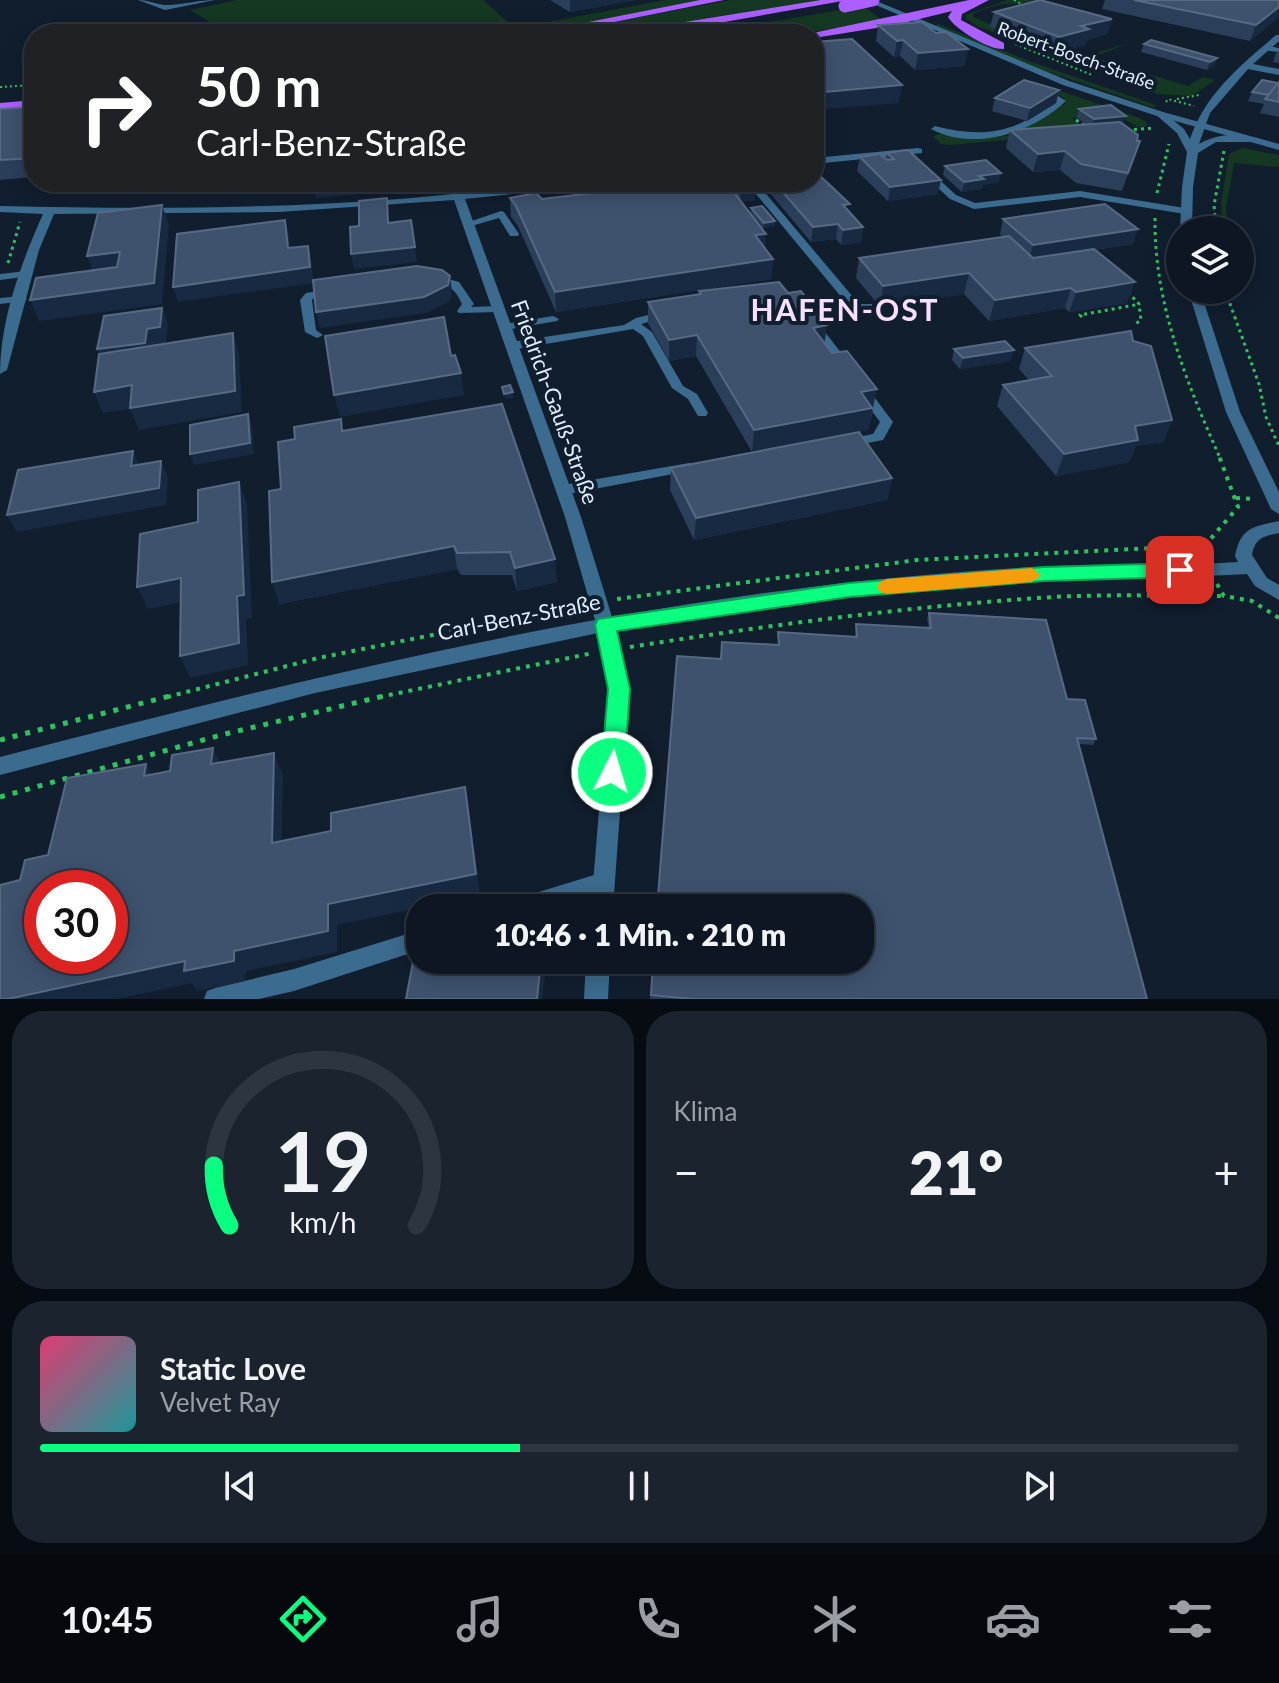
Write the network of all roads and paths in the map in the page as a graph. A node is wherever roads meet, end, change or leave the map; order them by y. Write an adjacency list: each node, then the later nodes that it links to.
1 (141, 0): 2 (lane)
2 (212, 0)
3 (718, 0): 12 (highway)
4 (1014, 0): 9 (path)
5 (873, 1): 7 (highway, bridge); 11 (street, Robert-Bosch-Straße)
6 (892, 1): 10 (street, Robert-Bosch-Straße)
7 (841, 2): 13 (highway); 14 (highway)
8 (977, 2): 10 (highway); 17 (highway)
9 (1031, 6)
10 (923, 15): 11 (highway); 17 (street, Robert-Bosch-Straße)
11 (909, 18): 15 (highway); 32 (street, Robert-Bosch-Straße)
12 (588, 24)
13 (699, 24)
14 (729, 24)
15 (824, 32)
16 (1279, 37): 18 (street)
17 (1004, 43): 22 (path); 34 (street, Robert-Bosch-Straße)
18 (1266, 48): 19 (lane); 20 (street)
19 (1279, 50)
20 (1247, 66): 21 (street); 34 (street)
21 (1279, 72)
22 (1103, 79)
23 (24, 86): 25 (path)
24 (1032, 86): 37 (lane)
25 (0, 87)
26 (1204, 92): 29 (path)
27 (24, 97): 28 (highway)
28 (0, 98)
29 (1168, 99)
30 (24, 105): 31 (highway)
31 (0, 107)
32 (1160, 114): 34 (street, Robert-Bosch-Straße); 46 (street, Robert-Bosch-Straße)
33 (1076, 120): 40 (path)
34 (1202, 122): 41 (street); 42 (street); 46 (street)
35 (1129, 126): 38 (path)
36 (1160, 127): 38 (path)
37 (935, 129)
38 (1134, 130): 39 (path)
39 (1121, 131)
40 (1095, 133)
41 (1248, 139): 43 (street); 46 (street)
42 (1279, 141)
43 (1279, 147)
44 (918, 151): 45 (street)
45 (902, 152): 47 (street); 56 (lane)
46 (1194, 153): 56 (street)
47 (824, 160)
48 (497, 192): 51 (street)
49 (597, 192): 52 (lane)
50 (759, 192): 72 (lane)
51 (458, 196): 55 (street); 60 (street, Friedrich-Gauß-Straße)
52 (599, 201)
53 (0, 209): 55 (street)
54 (515, 210): 57 (lane)
55 (50, 211): 62 (street)
56 (1185, 211): 58 (street)
57 (501, 214): 60 (lane); 61 (lane)
58 (1185, 216)
59 (15, 218): 63 (path)
60 (468, 224): 73 (street, Friedrich-Gauß-Straße)
61 (514, 234)
62 (26, 274): 63 (lane); 67 (street)
63 (2, 277)
64 (418, 278): 73 (lane)
65 (1119, 285): 69 (path)
66 (341, 290): 81 (lane)
67 (21, 299): 68 (lane); 83 (street)
68 (0, 301)
69 (1140, 304): 76 (path); 79 (path)
70 (1198, 304): 89 (street)
71 (1230, 304): 86 (path)
72 (868, 306)
73 (498, 309): 80 (street, Friedrich-Gauß-Straße)
74 (675, 313): 78 (lane)
75 (806, 315): 85 (lane)
76 (1082, 317)
77 (553, 319): 80 (lane)
78 (633, 325): 82 (lane); 84 (lane)
79 (1134, 325)
80 (505, 327): 82 (street, Friedrich-Gauß-Straße)
81 (317, 335)
82 (511, 346): 88 (street, Friedrich-Gauß-Straße)
83 (0, 370)
84 (702, 413)
85 (836, 445)
86 (1279, 446)
87 (707, 464): 88 (lane)
88 (563, 490): 93 (street, Friedrich-Gauß-Straße)
89 (1279, 509)
90 (1279, 527): 91 (street)
91 (1249, 568): 92 (street); 93 (street, Carl-Benz-Straße)
92 (1279, 594)
93 (606, 625): 96 (street, Carl-Benz-Straße); 97 (street, Friedrich-Gauß-Straße)
94 (316, 707): 95 (path)
95 (324, 711)
96 (0, 766)
97 (604, 881): 98 (lane); 99 (street, Friedrich-Gauß-Straße)
98 (563, 894)
99 (603, 894)
100 (406, 944): 102 (lane)
101 (597, 974): 104 (street)
102 (248, 995): 103 (lane)
103 (215, 999)
104 (596, 999)

